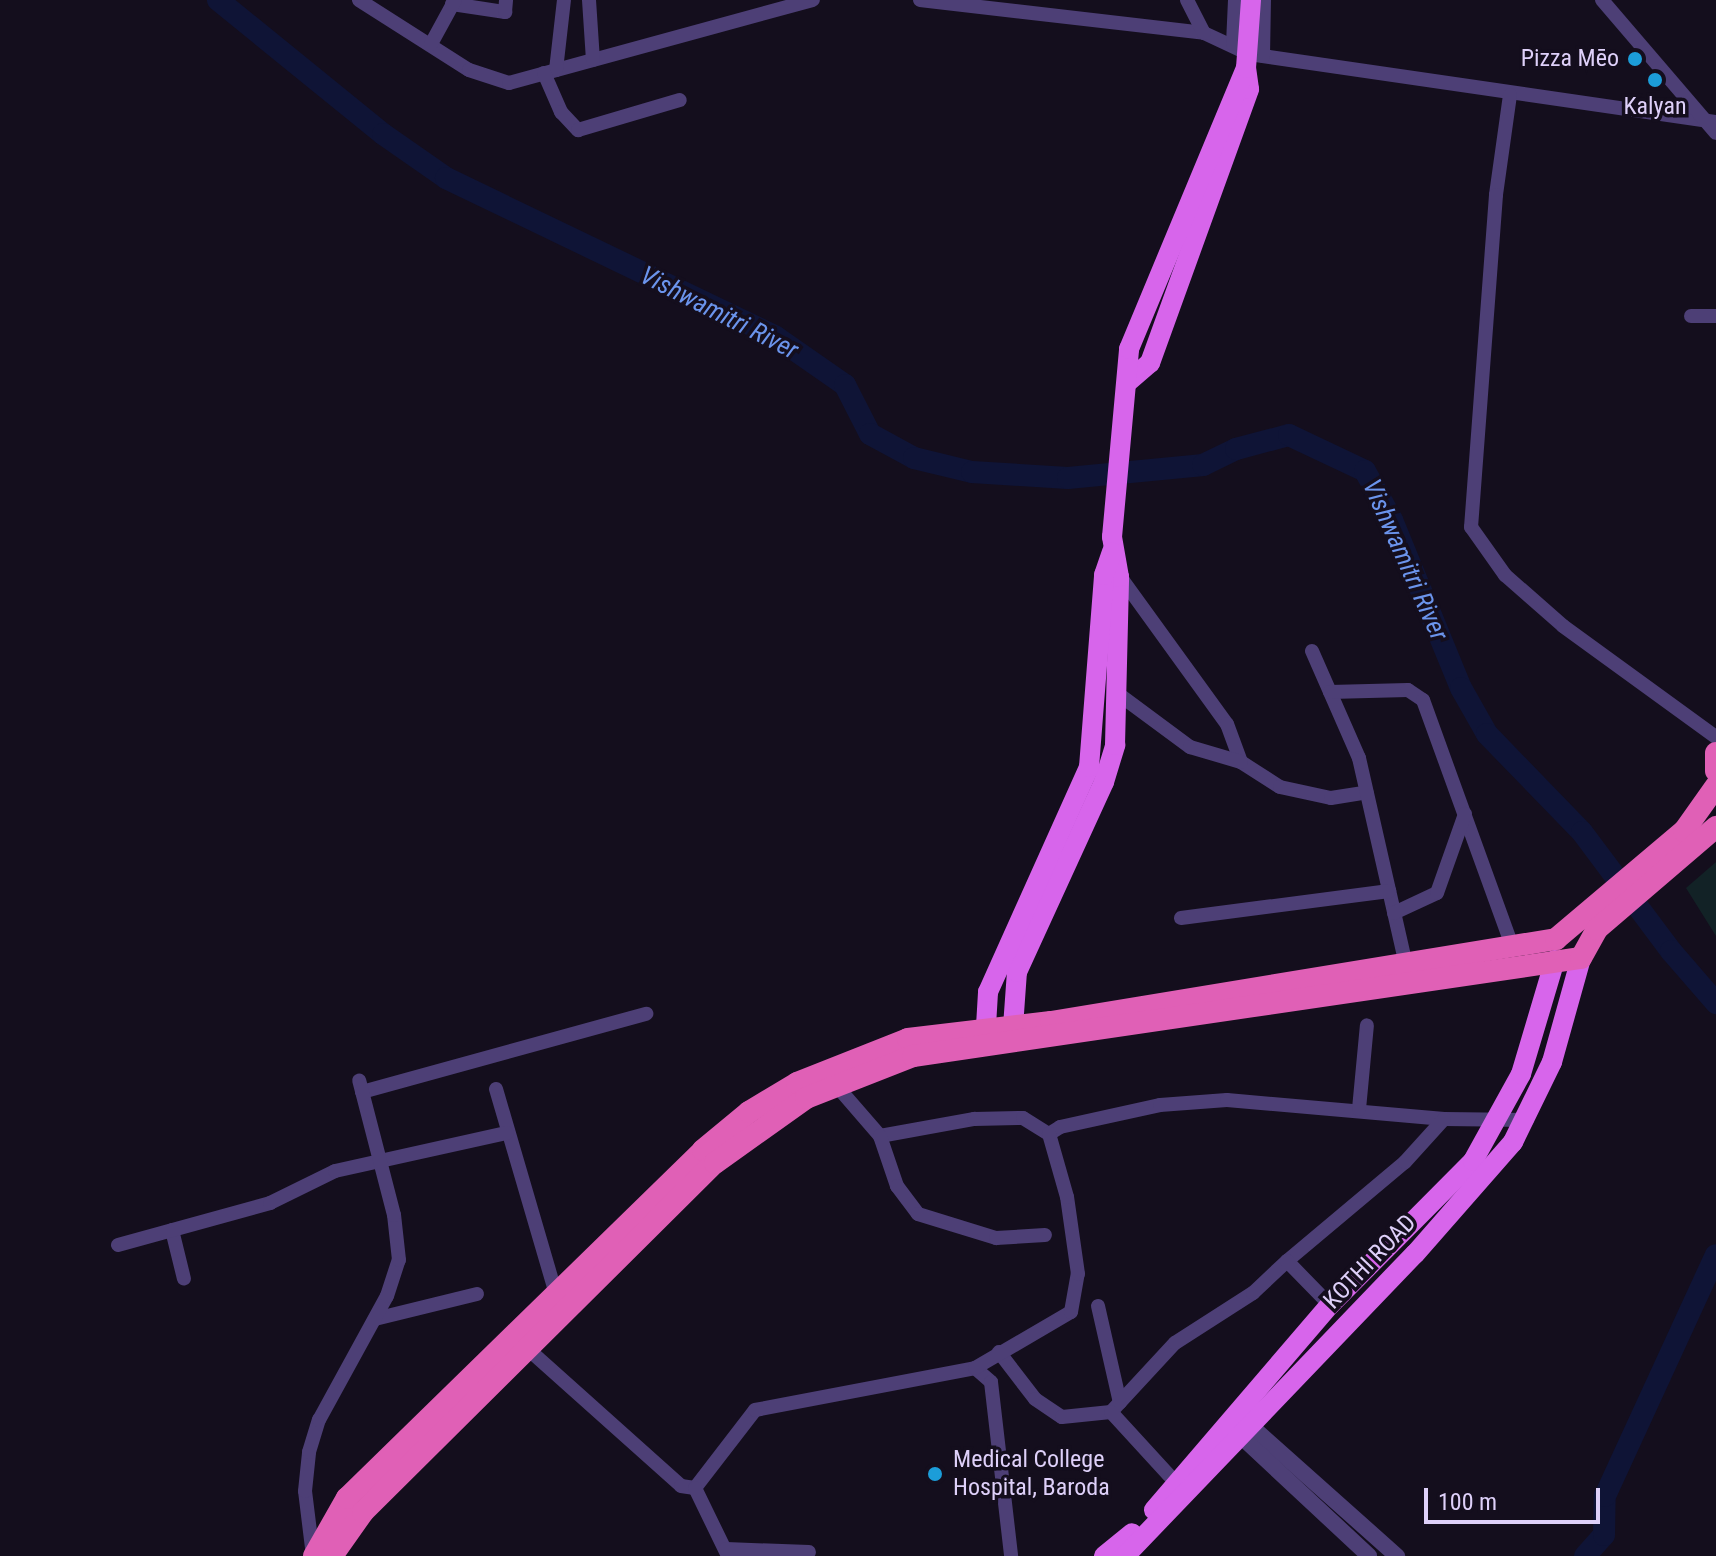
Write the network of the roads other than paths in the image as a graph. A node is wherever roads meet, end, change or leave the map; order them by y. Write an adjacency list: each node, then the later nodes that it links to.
1 (359, 0): 12 (street)
2 (506, 0): 10 (street)
3 (564, 0): 15 (street)
4 (589, 0): 14 (street)
5 (813, 0): 14 (street)
6 (920, 0): 11 (street)
7 (1187, 0): 11 (street)
8 (1602, 0): 18 (street)
9 (1250, 1): 13 (main road)
10 (454, 2): 12 (street)
11 (1204, 33): 13 (street)
12 (431, 44): 15 (street)
13 (1248, 56): 16 (street); 21 (main road)
14 (593, 60): 15 (street)
15 (550, 72): 17 (street)
16 (1510, 95): 18 (street); 26 (street)
17 (680, 100)
18 (1713, 126)
19 (1691, 316): 20 (street)
20 (1716, 316)
21 (1112, 544): 22 (main road); 46 (main road)
22 (1118, 574): 25 (main road); 28 (street)
23 (1312, 651): 24 (street)
24 (1330, 692): 31 (street); 32 (street)
25 (1117, 693): 28 (street); 45 (main road)
26 (1716, 737)
27 (1716, 753): 29 (highway)
28 (1241, 762): 31 (street)
29 (1716, 771)
30 (1716, 786): 34 (highway)
31 (1367, 792): 35 (street)
32 (1465, 814): 36 (street); 40 (street)
33 (1716, 827): 34 (highway)
34 (1676, 848): 38 (highway)
35 (1389, 891): 36 (street); 37 (street)
36 (1394, 913): 42 (street)
37 (1181, 918)
38 (1589, 935): 39 (highway); 41 (highway); 52 (main road, KOTHI ROAD)
39 (1561, 937): 40 (highway); 41 (highway)
40 (1513, 948): 42 (highway)
41 (1555, 960): 45 (highway); 50 (main road, KOTHI ROAD)
42 (1406, 965): 45 (highway)
43 (646, 1014): 56 (street)
44 (1367, 1025): 49 (street)
45 (1012, 1035): 46 (highway)
46 (984, 1038): 47 (highway); 63 (highway)
47 (835, 1084): 55 (street); 67 (highway)
48 (496, 1089): 53 (street)
49 (1359, 1109): 51 (street); 54 (street)
50 (1501, 1118): 51 (street); 52 (street); 64 (main road, KOTHI ROAD)
51 (1444, 1119): 60 (street)
52 (1527, 1120): 71 (main road, KOTHI ROAD)
53 (507, 1133): 56 (street); 63 (street)
54 (1049, 1134): 55 (street); 68 (street)
55 (880, 1136): 58 (street)
56 (380, 1159): 57 (street); 66 (street)
57 (172, 1230): 59 (street); 61 (street)
58 (1045, 1235)
59 (118, 1245)
60 (1287, 1261): 64 (street); 70 (street)
61 (184, 1279)
62 (477, 1294): 66 (street)
63 (556, 1294): 76 (highway)
64 (1330, 1305): 71 (main road, KOTHI ROAD)
65 (1098, 1306): 70 (street)
66 (375, 1319): 76 (street)
67 (528, 1349): 73 (street); 77 (highway)
68 (999, 1352): 69 (street); 70 (street)
69 (975, 1368): 73 (street); 78 (street)
70 (1116, 1407): 72 (street)
71 (1239, 1425): 72 (main road, KOTHI ROAD); 80 (main road, KOTHI ROAD); 81 (street); 82 (street)
72 (1178, 1485): 79 (main road, KOTHI ROAD)
73 (695, 1488): 74 (street)
74 (727, 1552): 75 (street)
75 (809, 1552)
76 (314, 1556)
77 (332, 1556)
78 (1011, 1556)
79 (1104, 1556)
80 (1125, 1556)
81 (1369, 1556)
82 (1397, 1556)

